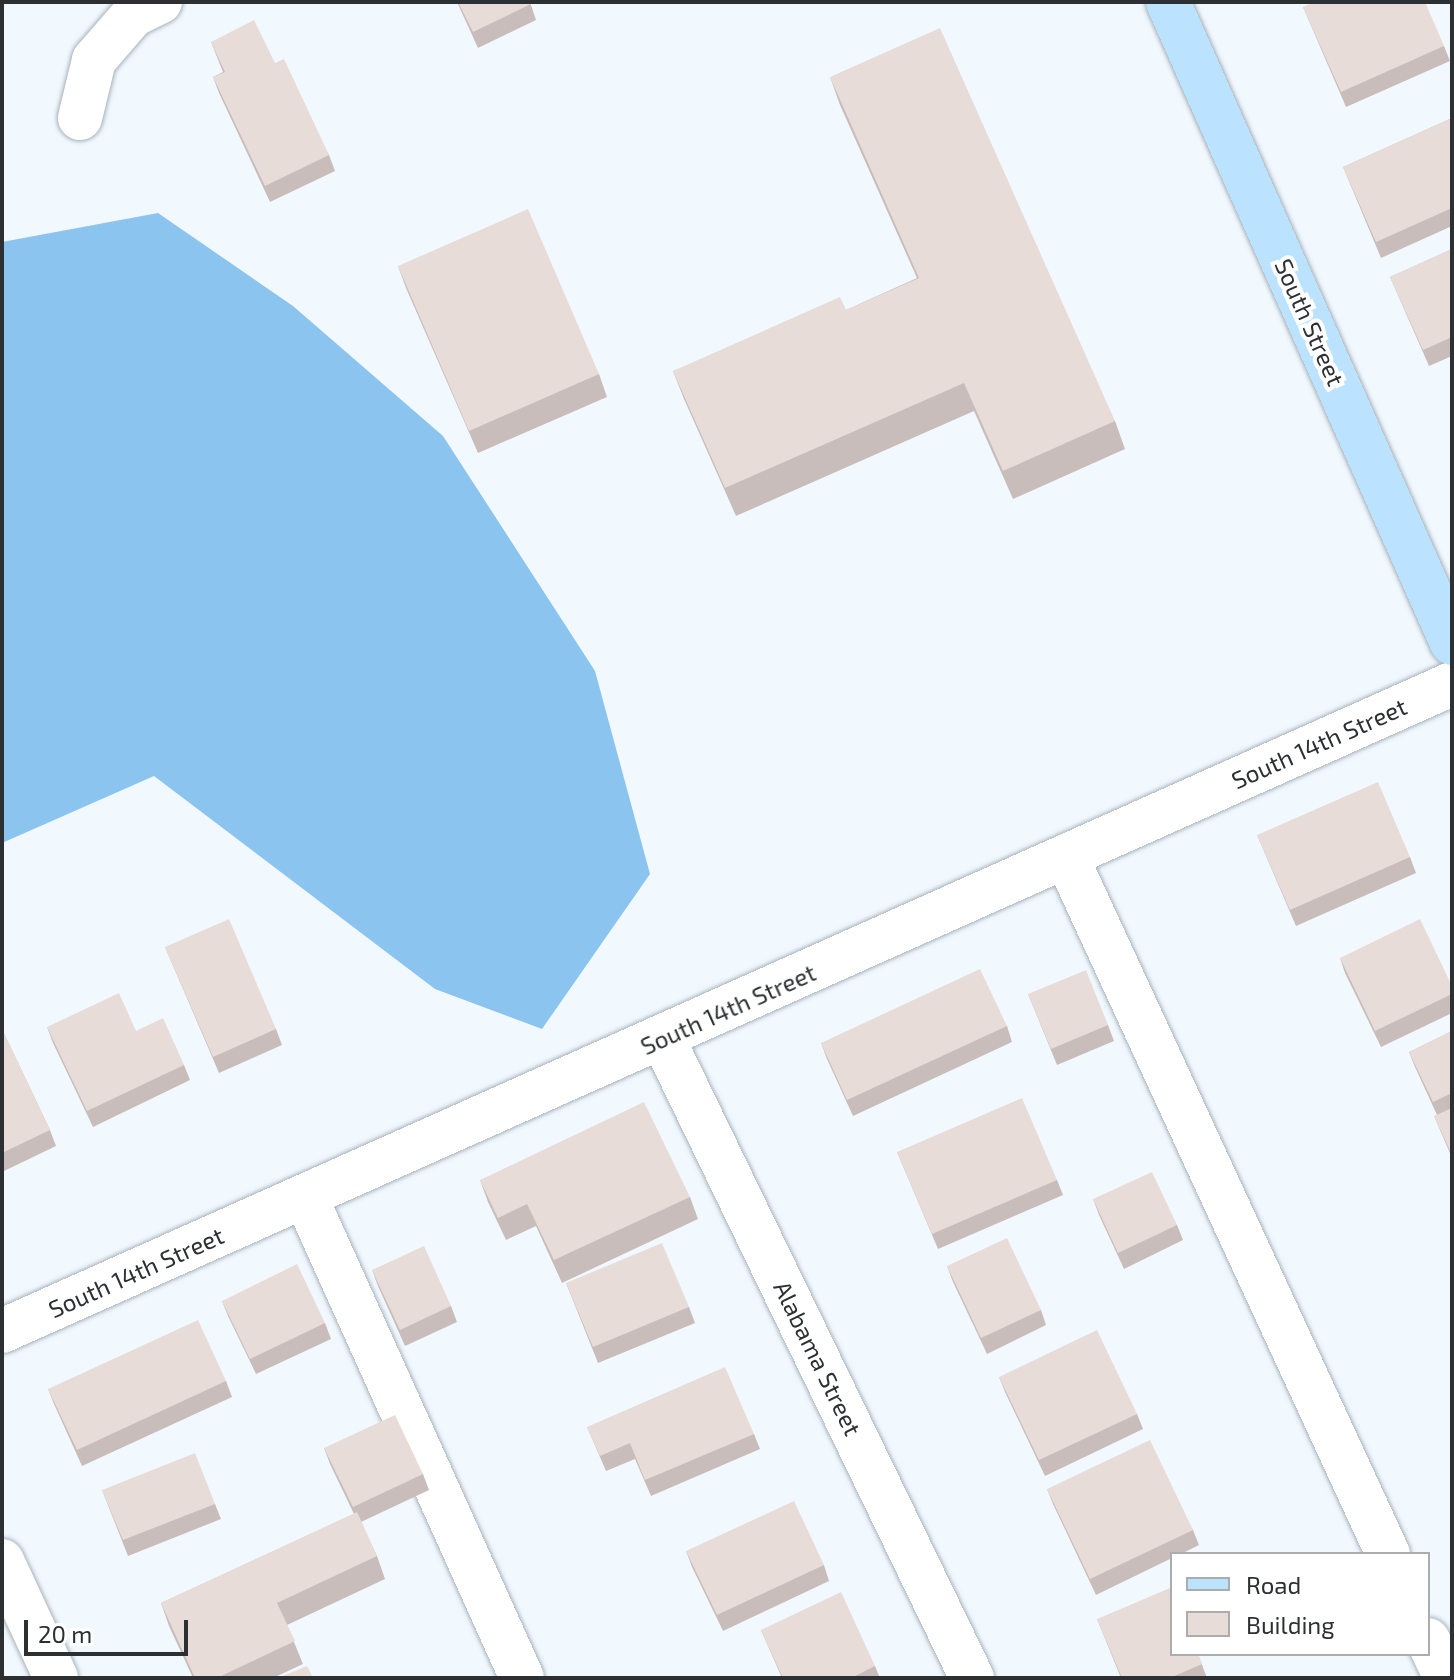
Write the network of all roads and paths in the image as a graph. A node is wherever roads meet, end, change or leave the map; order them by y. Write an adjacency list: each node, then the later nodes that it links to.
1 (160, 2): 3 (street)
2 (1168, 2): 4 (main road, South Street)
3 (80, 118)
4 (1452, 643)
5 (1452, 684): 6 (street, South 14th Street)
6 (1066, 856): 7 (street, South 14th Street); 10 (street)
7 (663, 1039): 8 (street, South 14th Street); 15 (street, Alabama Street)
8 (306, 1198): 9 (street, South 14th Street); 14 (street)
9 (2, 1331)
10 (1387, 1552)
11 (2, 1561): 13 (street)
12 (1430, 1644): 16 (street)
13 (56, 1678)
14 (522, 1678)
15 (972, 1678)
16 (1446, 1678)

